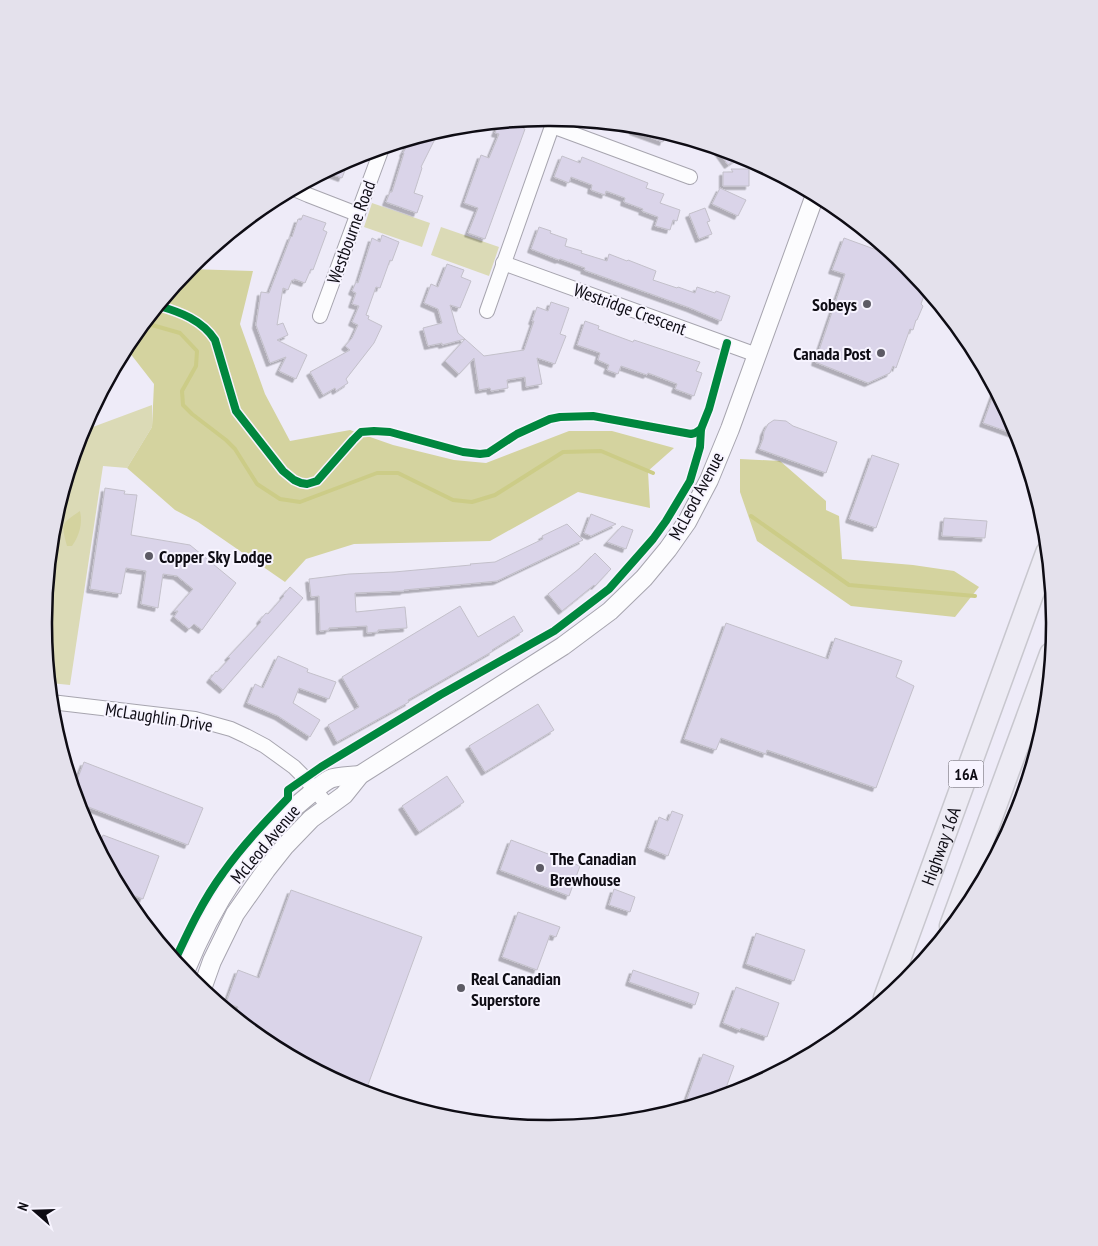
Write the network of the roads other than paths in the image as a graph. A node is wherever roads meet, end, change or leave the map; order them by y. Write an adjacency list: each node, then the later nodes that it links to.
1 (552, 126): 8 (street)
2 (567, 127): 4 (street)
3 (379, 157): 7 (street, Westbourne Road)
4 (690, 177)
5 (302, 192): 7 (street)
6 (812, 202): 11 (street, McLeod Avenue)
7 (357, 214): 10 (street, Westbourne Road)
8 (503, 263): 9 (street); 11 (street, Westridge Crescent)
9 (487, 311)
10 (320, 316)
11 (757, 355): 15 (street, McLeod Avenue)
12 (1042, 567): 21 (main road, Highway 16A / 16A)
13 (1042, 679): 18 (main road, 16A)
14 (59, 703): 16 (street, McLaughlin Drive)
15 (360, 775): 16 (street, McLeod Avenue); 17 (street, McLeod Avenue)
16 (316, 790): 17 (street, McLaughlin Drive); 19 (street, McLeod Avenue)
17 (328, 806): 20 (street, McLeod Avenue)
18 (960, 902)
19 (188, 963)
20 (205, 980)
21 (891, 983)

